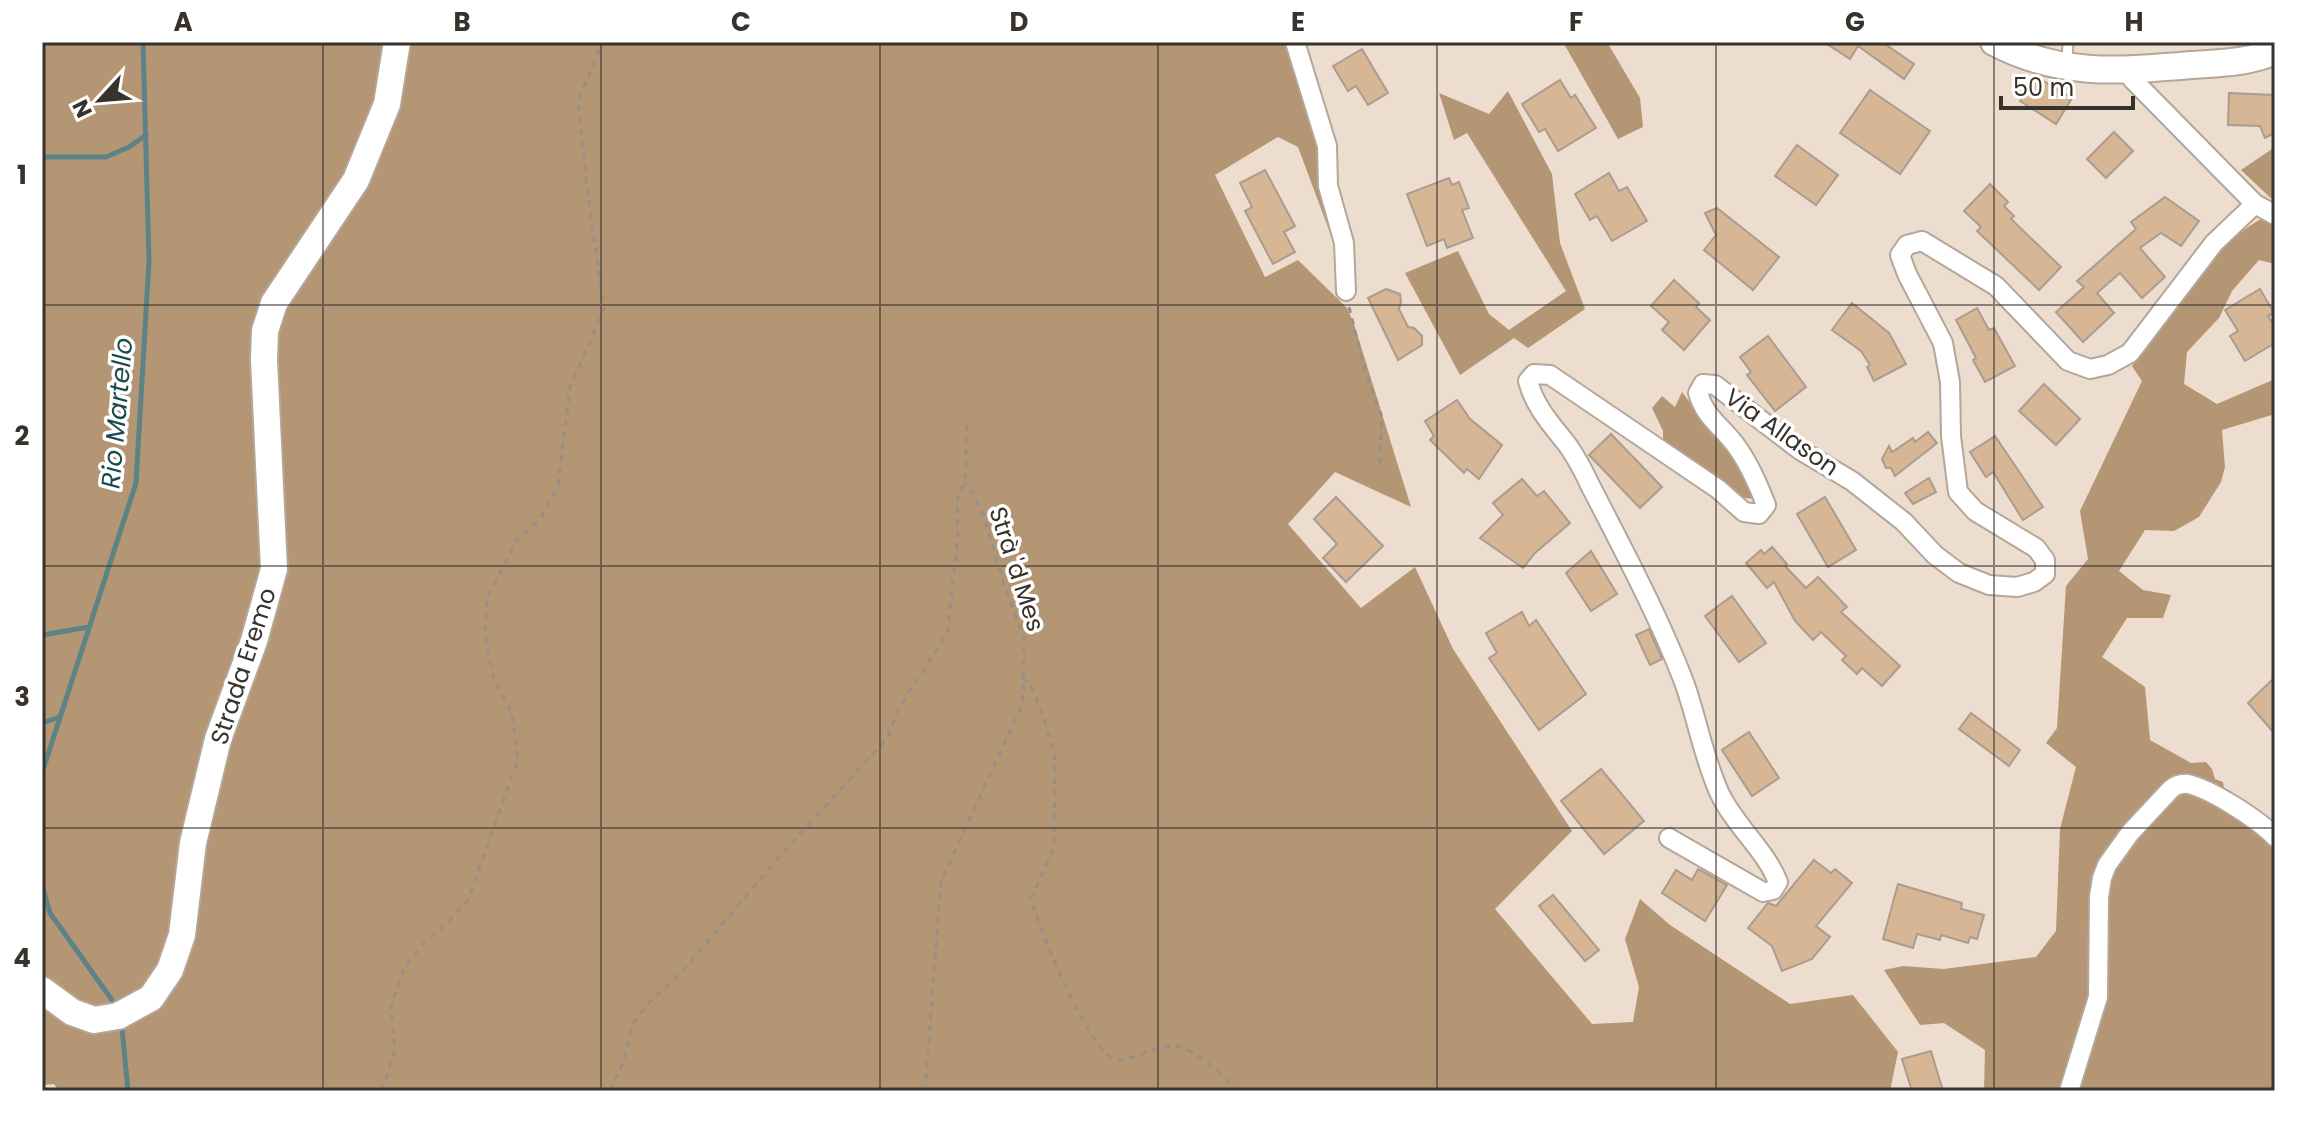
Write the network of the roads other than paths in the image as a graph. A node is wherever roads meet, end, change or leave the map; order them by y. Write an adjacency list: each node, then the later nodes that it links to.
1 (397, 42): 12 (main road, Strada Eremo)
2 (1295, 42): 9 (street)
3 (1994, 42): 5 (main road)
4 (2275, 51): 6 (main road)
5 (2067, 55): 6 (main road)
6 (2126, 70): 7 (street)
7 (2255, 204): 8 (street); 11 (street, Via Allason)
8 (2275, 215)
9 (1346, 291)
10 (2275, 837): 13 (street)
11 (1669, 838)
12 (42, 990)
13 (2069, 1091)

